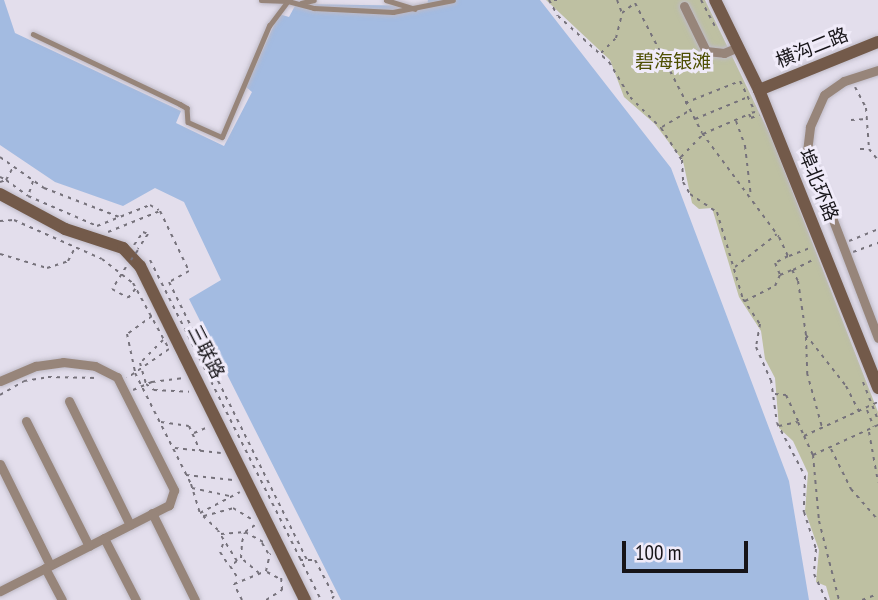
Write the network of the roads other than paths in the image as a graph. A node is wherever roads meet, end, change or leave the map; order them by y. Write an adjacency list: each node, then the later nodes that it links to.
1 (261, 0): 6 (lane)
2 (314, 0): 7 (lane)
3 (386, 0): 9 (lane)
4 (453, 0): 9 (lane)
5 (715, 0): 12 (main road, 埠北环路)
6 (288, 1): 7 (lane); 10 (lane)
7 (297, 4): 9 (lane)
8 (684, 6): 12 (street)
9 (419, 10)
10 (33, 34)
11 (878, 42): 14 (main road, 横沟二路)
12 (738, 47): 14 (main road, 埠北环路)
13 (878, 70): 16 (street)
14 (754, 94): 17 (main road, 埠北环路)
15 (1, 197): 30 (main road, 三联路)
16 (843, 249): 17 (street); 18 (street)
17 (827, 260): 20 (main road, 埠北环路)
18 (878, 338)
19 (0, 381): 24 (street)
20 (878, 388)
21 (69, 401): 25 (street)
22 (26, 421): 27 (street)
23 (0, 464): 28 (street)
24 (152, 513): 25 (street); 33 (street)
25 (130, 525): 26 (street)
26 (104, 538): 27 (street); 32 (street)
27 (89, 546): 28 (street)
28 (48, 567): 29 (street); 31 (street)
29 (0, 591)
30 (300, 598)
31 (62, 600)
32 (136, 600)
33 (195, 600)

